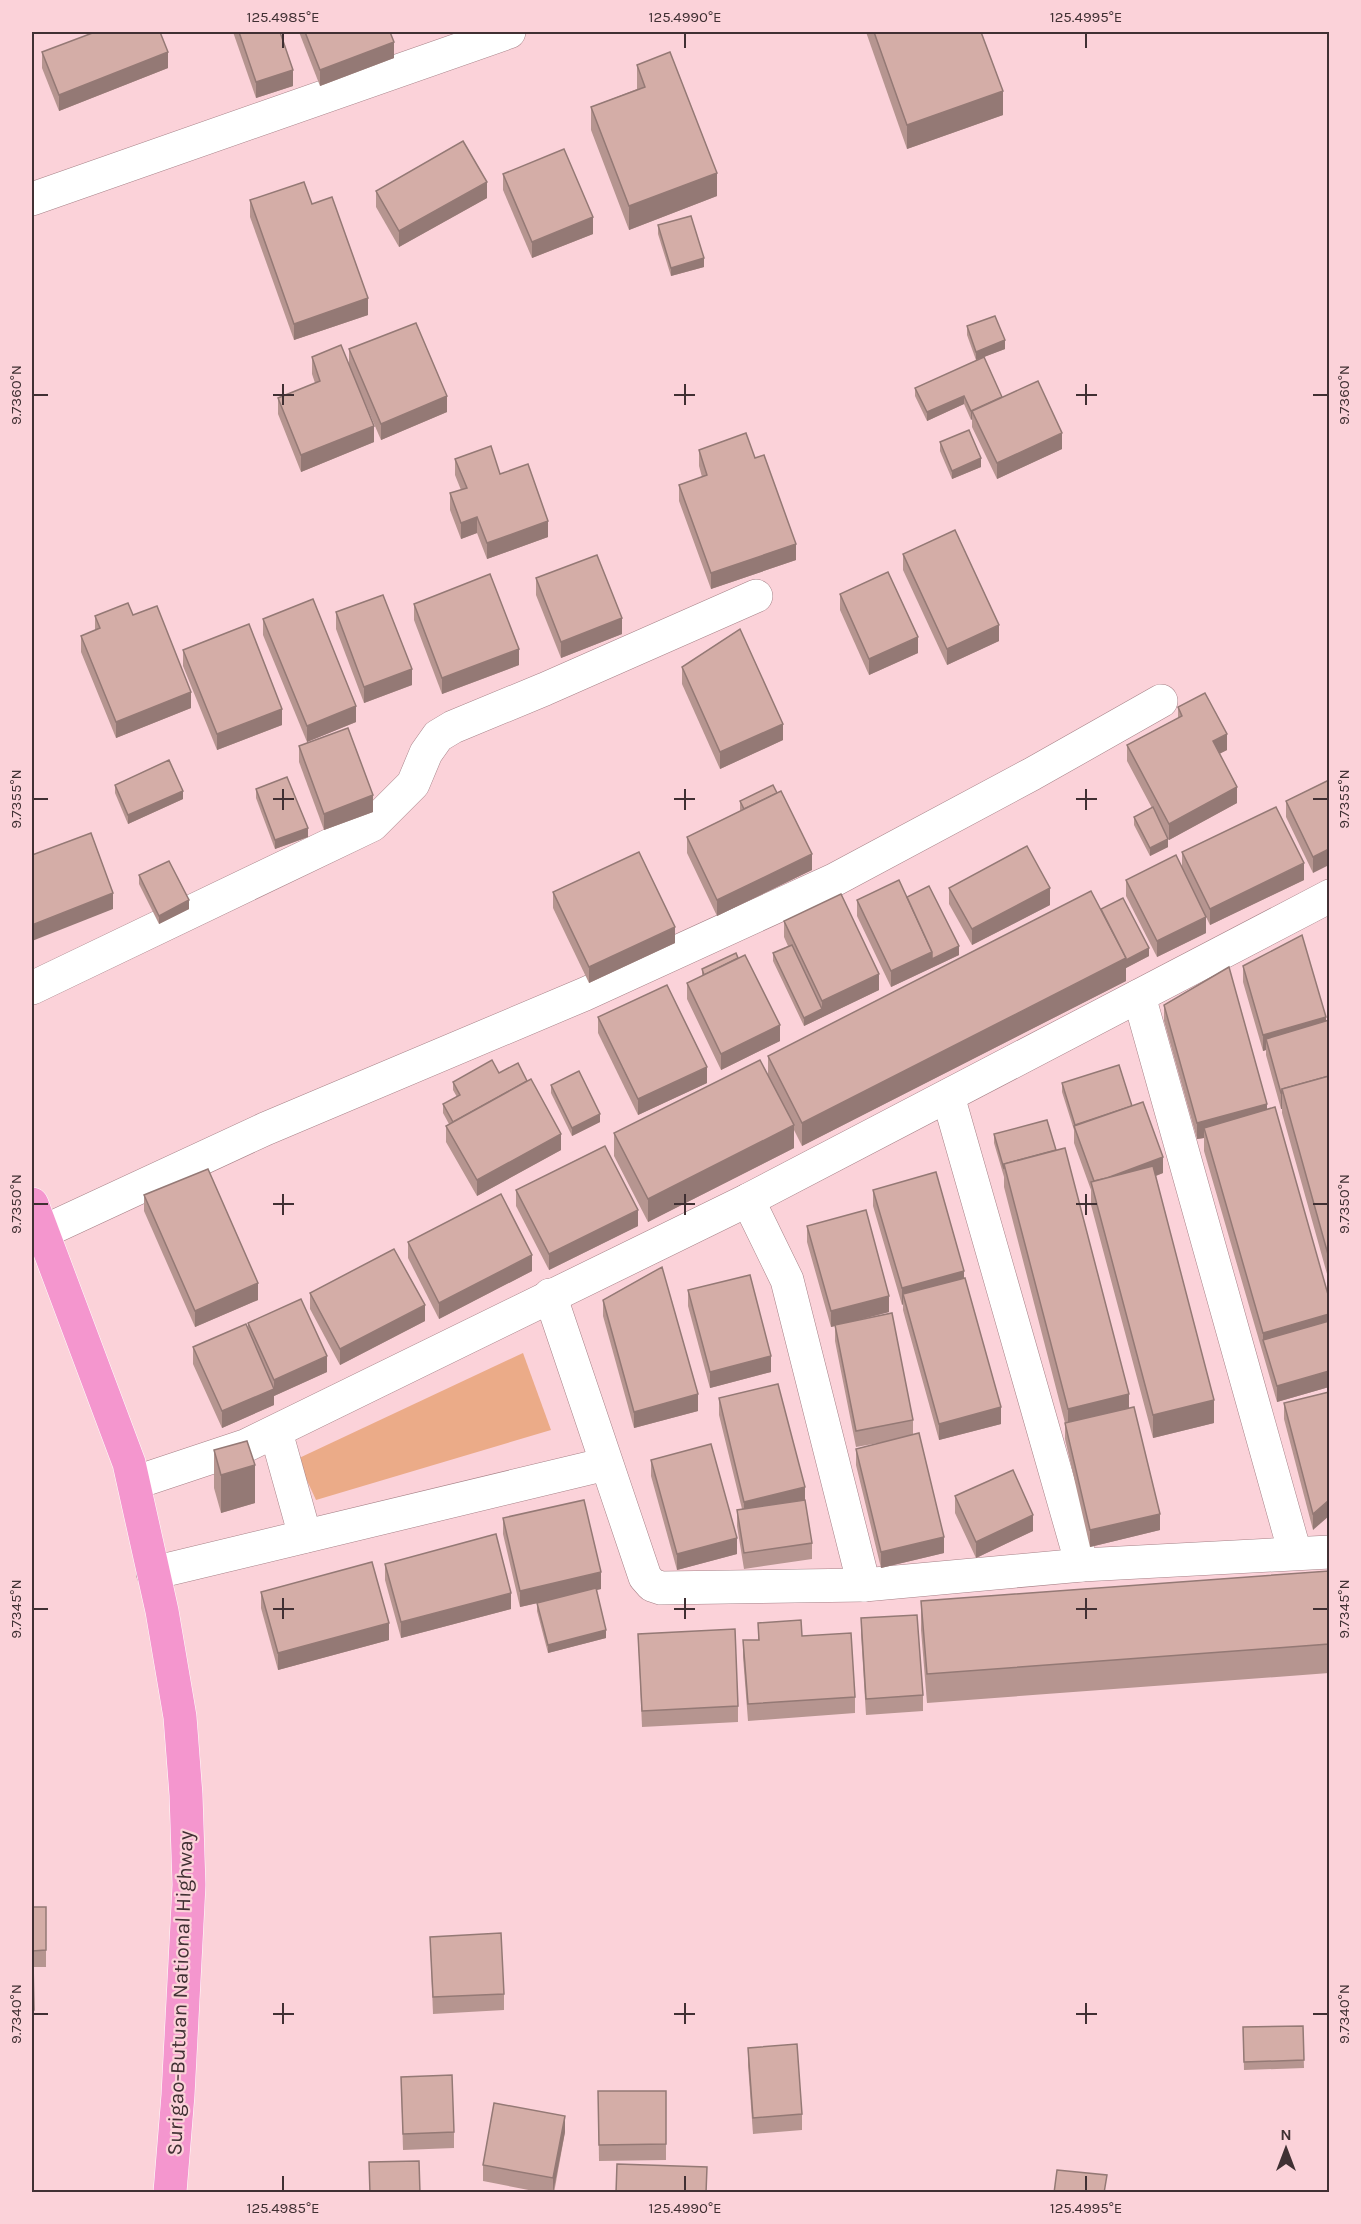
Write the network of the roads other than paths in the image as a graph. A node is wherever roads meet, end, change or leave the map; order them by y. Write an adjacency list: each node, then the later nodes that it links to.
1 (509, 32): 2 (street)
2 (32, 200)
3 (756, 596): 6 (street)
4 (1161, 701): 10 (street)
5 (1328, 901): 7 (street)
6 (32, 988)
7 (1139, 996): 8 (street); 17 (street)
8 (948, 1096): 9 (street); 18 (street)
9 (748, 1200): 11 (street); 20 (street)
10 (37, 1218): 14 (highway, Surigao-Butuan National Highway)
11 (550, 1295): 12 (street); 13 (street)
12 (276, 1432): 14 (street); 15 (street)
13 (606, 1464): 15 (street); 20 (street)
14 (134, 1483): 19 (highway, Surigao-Butuan National Highway)
15 (305, 1536): 19 (street)
16 (1329, 1552): 17 (street)
17 (1295, 1553): 18 (street)
18 (1082, 1565): 20 (street)
19 (153, 1573): 21 (highway, Surigao-Butuan National Highway)
20 (864, 1585)
21 (170, 2193)

